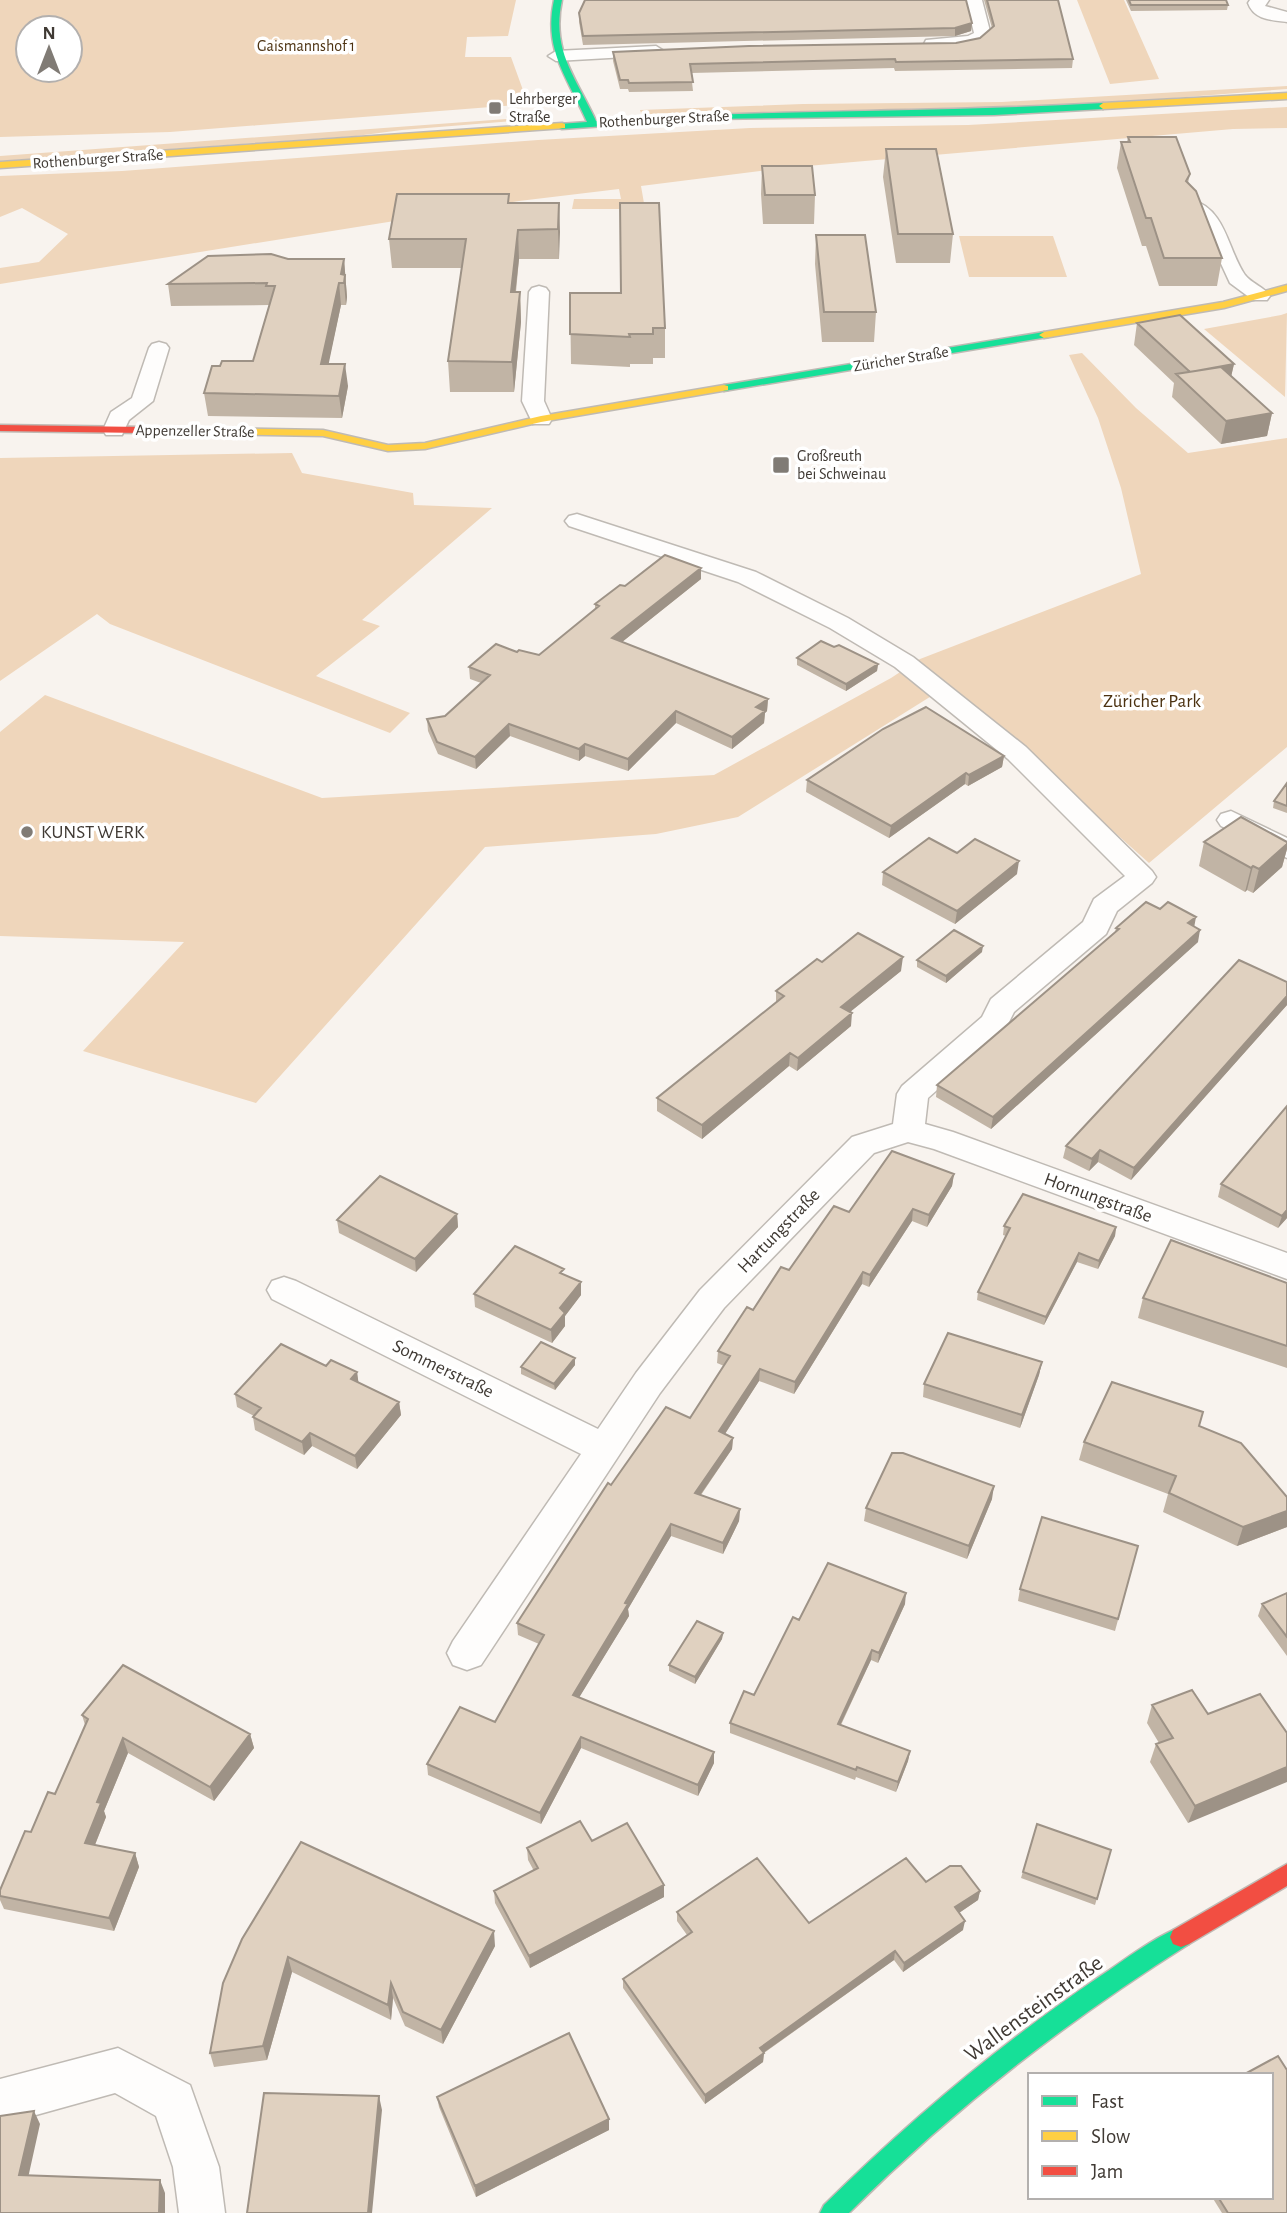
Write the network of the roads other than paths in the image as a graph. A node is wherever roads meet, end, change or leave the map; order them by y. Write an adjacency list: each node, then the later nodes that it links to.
1 (558, 0): 7 (main road)
2 (974, 0): 5 (street)
3 (1261, 0): 4 (street)
4 (1287, 17)
5 (911, 44)
6 (680, 50): 7 (street)
7 (556, 56): 10 (main road)
8 (1287, 82): 10 (main road, Rothenburger Straße)
9 (1287, 96): 10 (main road, Rothenburger Straße)
10 (590, 116): 11 (main road, Rothenburger Straße); 12 (main road, Rothenburger Straße)
11 (32, 146)
12 (0, 165)
13 (1192, 206): 16 (street)
14 (1287, 289): 16 (main road, Züricher Straße)
15 (540, 292): 18 (street)
16 (1260, 296): 18 (main road, Züricher Straße)
17 (159, 348): 20 (street)
18 (541, 419): 21 (main road, Züricher Straße)
19 (0, 428): 20 (main road, Appenzeller Straße)
20 (114, 430): 21 (main road, Appenzeller Straße)
21 (388, 448)
22 (577, 521): 25 (street)
23 (1231, 820): 24 (street)
24 (1287, 849)
25 (908, 1131): 26 (street, Hornungstraße); 28 (street, Hartungstraße)
26 (1287, 1266)
27 (284, 1290): 28 (street, Sommerstraße)
28 (603, 1448): 29 (street, Hartungstraße)
29 (467, 1653)
30 (1287, 1874): 33 (main road, Wallensteinstraße)
31 (0, 2102): 32 (street)
32 (202, 2213)
33 (832, 2213)

